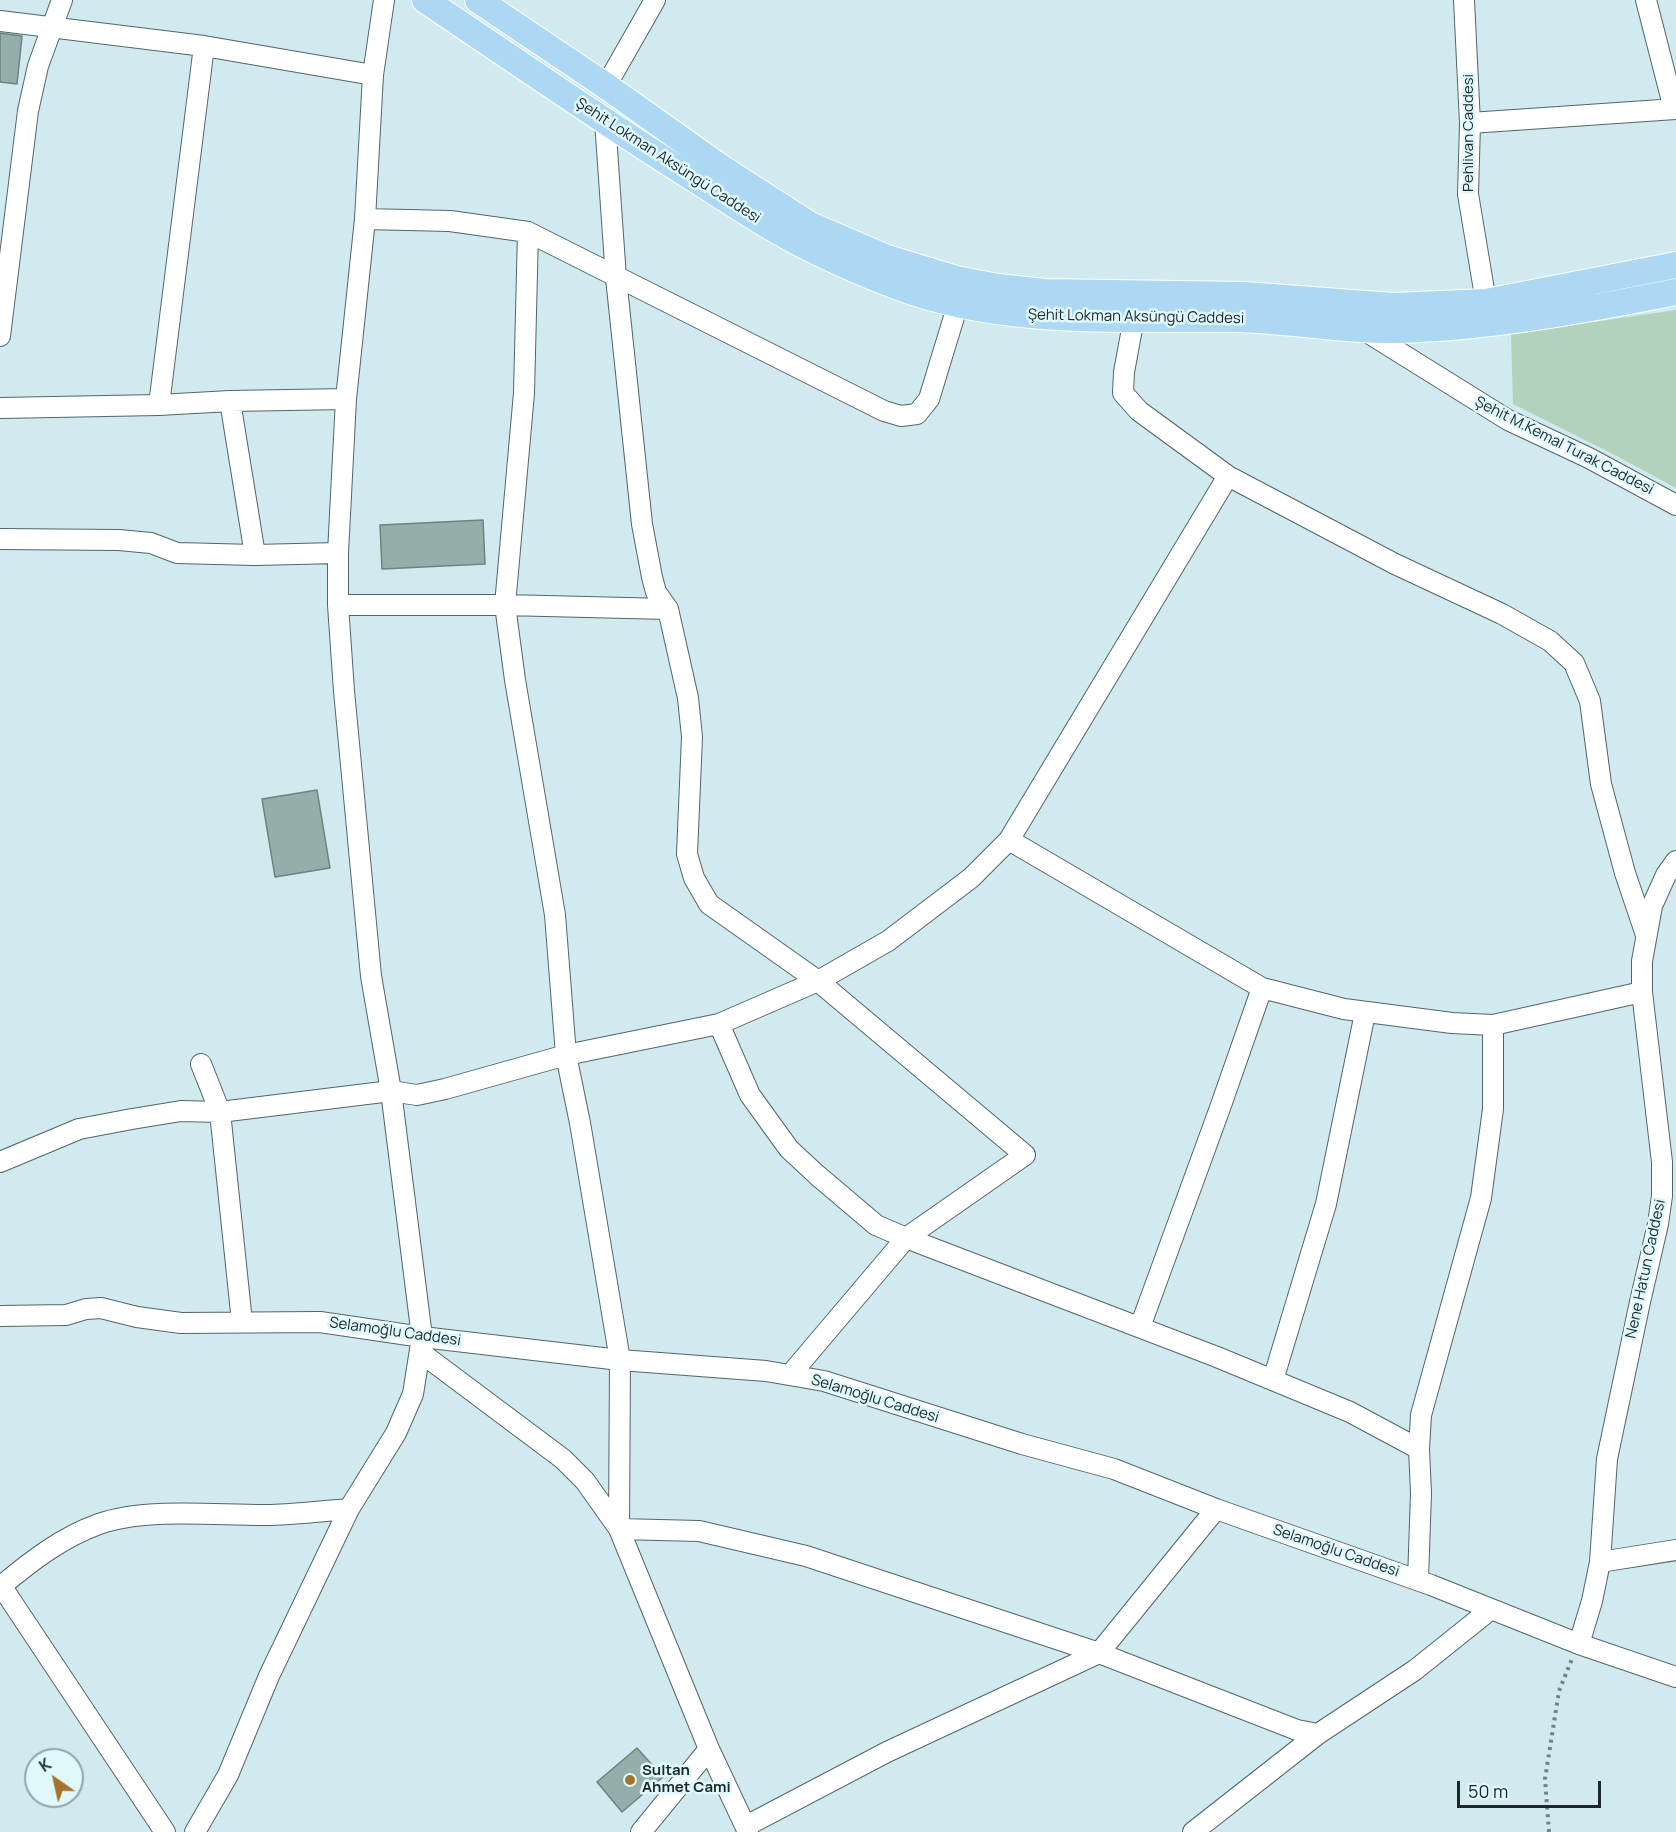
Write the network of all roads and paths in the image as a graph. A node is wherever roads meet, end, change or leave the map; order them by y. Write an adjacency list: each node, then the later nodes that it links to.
1 (62, 0): 9 (street)
2 (384, 0): 11 (street)
3 (425, 0): 14 (main road, Şehit Lokman Aksüngü Caddesi)
4 (478, 0): 12 (main road, Şehit Lokman Aksüngü Caddesi)
5 (655, 0): 12 (street)
6 (1464, 0): 15 (street, Pehlivan Caddesi)
7 (1646, 0): 13 (street)
8 (0, 21): 9 (street)
9 (51, 27): 10 (street); 25 (street)
10 (204, 46): 11 (street); 28 (street)
11 (373, 75): 16 (street)
12 (606, 86): 21 (main road, Şehit Lokman Aksüngü Caddesi)
13 (1675, 109): 15 (street)
14 (605, 121): 19 (street); 22 (main road, Şehit Lokman Aksüngü Caddesi)
15 (1470, 123): 21 (street, Pehlivan Caddesi)
16 (365, 219): 17 (street); 26 (street)
17 (528, 232): 19 (street); 36 (street)
18 (1676, 266): 21 (main road, Şehit Lokman Aksüngü Caddesi)
19 (616, 278): 22 (street); 37 (street)
20 (1676, 292): 24 (main road, Şehit Lokman Aksüngü Caddesi)
21 (1486, 302)
22 (958, 304): 23 (main road, Şehit Lokman Aksüngü Caddesi)
23 (1134, 318): 24 (main road, Şehit Lokman Aksüngü Caddesi); 30 (street)
24 (1361, 329): 31 (street, Şehit M.Kemal Turak Caddesi)
25 (0, 336)
26 (346, 399): 27 (street); 33 (street)
27 (230, 401): 28 (street); 34 (street)
28 (159, 405): 29 (street)
29 (0, 408)
30 (1228, 476): 38 (street); 40 (street)
31 (1676, 505)
32 (0, 539): 34 (street)
33 (338, 552): 34 (street); 35 (street)
34 (255, 555)
35 (338, 605): 36 (street); 49 (street)
36 (506, 605): 37 (street); 47 (street)
37 (668, 609): 41 (street)
38 (1009, 840): 41 (street); 42 (street)
39 (1676, 861): 40 (street, Nene Hatun Caddesi)
40 (1646, 935): 43 (street, Nene Hatun Caddesi)
41 (818, 981): 45 (street); 52 (street)
42 (1262, 988): 44 (street); 55 (street)
43 (1642, 992): 46 (street); 65 (street, Nene Hatun Caddesi)
44 (1365, 1013): 46 (street); 59 (street)
45 (719, 1024): 47 (street); 52 (street)
46 (1493, 1025): 60 (street)
47 (566, 1055): 49 (street); 57 (street)
48 (201, 1064): 50 (street)
49 (391, 1091): 50 (street); 56 (street)
50 (220, 1112): 51 (street); 54 (street)
51 (0, 1162)
52 (906, 1238): 55 (street); 58 (street)
53 (0, 1316): 54 (street, Selamoğlu Caddesi)
54 (242, 1322): 56 (street, Selamoğlu Caddesi)
55 (1140, 1328): 59 (street)
56 (422, 1344): 57 (street, Selamoğlu Caddesi); 61 (street); 63 (street)
57 (620, 1360): 58 (street, Selamoğlu Caddesi); 63 (street)
58 (790, 1375): 62 (street, Selamoğlu Caddesi)
59 (1273, 1380): 60 (street)
60 (1419, 1449): 66 (street)
61 (349, 1509): 67 (street); 76 (street)
62 (1216, 1509): 66 (street, Selamoğlu Caddesi); 70 (street)
63 (619, 1529): 70 (street); 73 (street)
64 (1676, 1550): 65 (street)
65 (1600, 1562): 69 (street, Nene Hatun Caddesi)
66 (1418, 1580): 68 (street, Selamoğlu Caddesi)
67 (0, 1586): 75 (street)
68 (1490, 1610): 69 (street, Selamoğlu Caddesi); 72 (street)
69 (1579, 1644): 71 (street, Selamoğlu Caddesi); 79 (path)
70 (1099, 1653): 72 (street); 74 (street)
71 (1676, 1677)
72 (1318, 1734): 78 (street)
73 (709, 1749): 74 (street); 77 (street)
74 (747, 1829)
75 (165, 1832)
76 (195, 1832)
77 (641, 1832)
78 (1193, 1832)
79 (1549, 1832)

